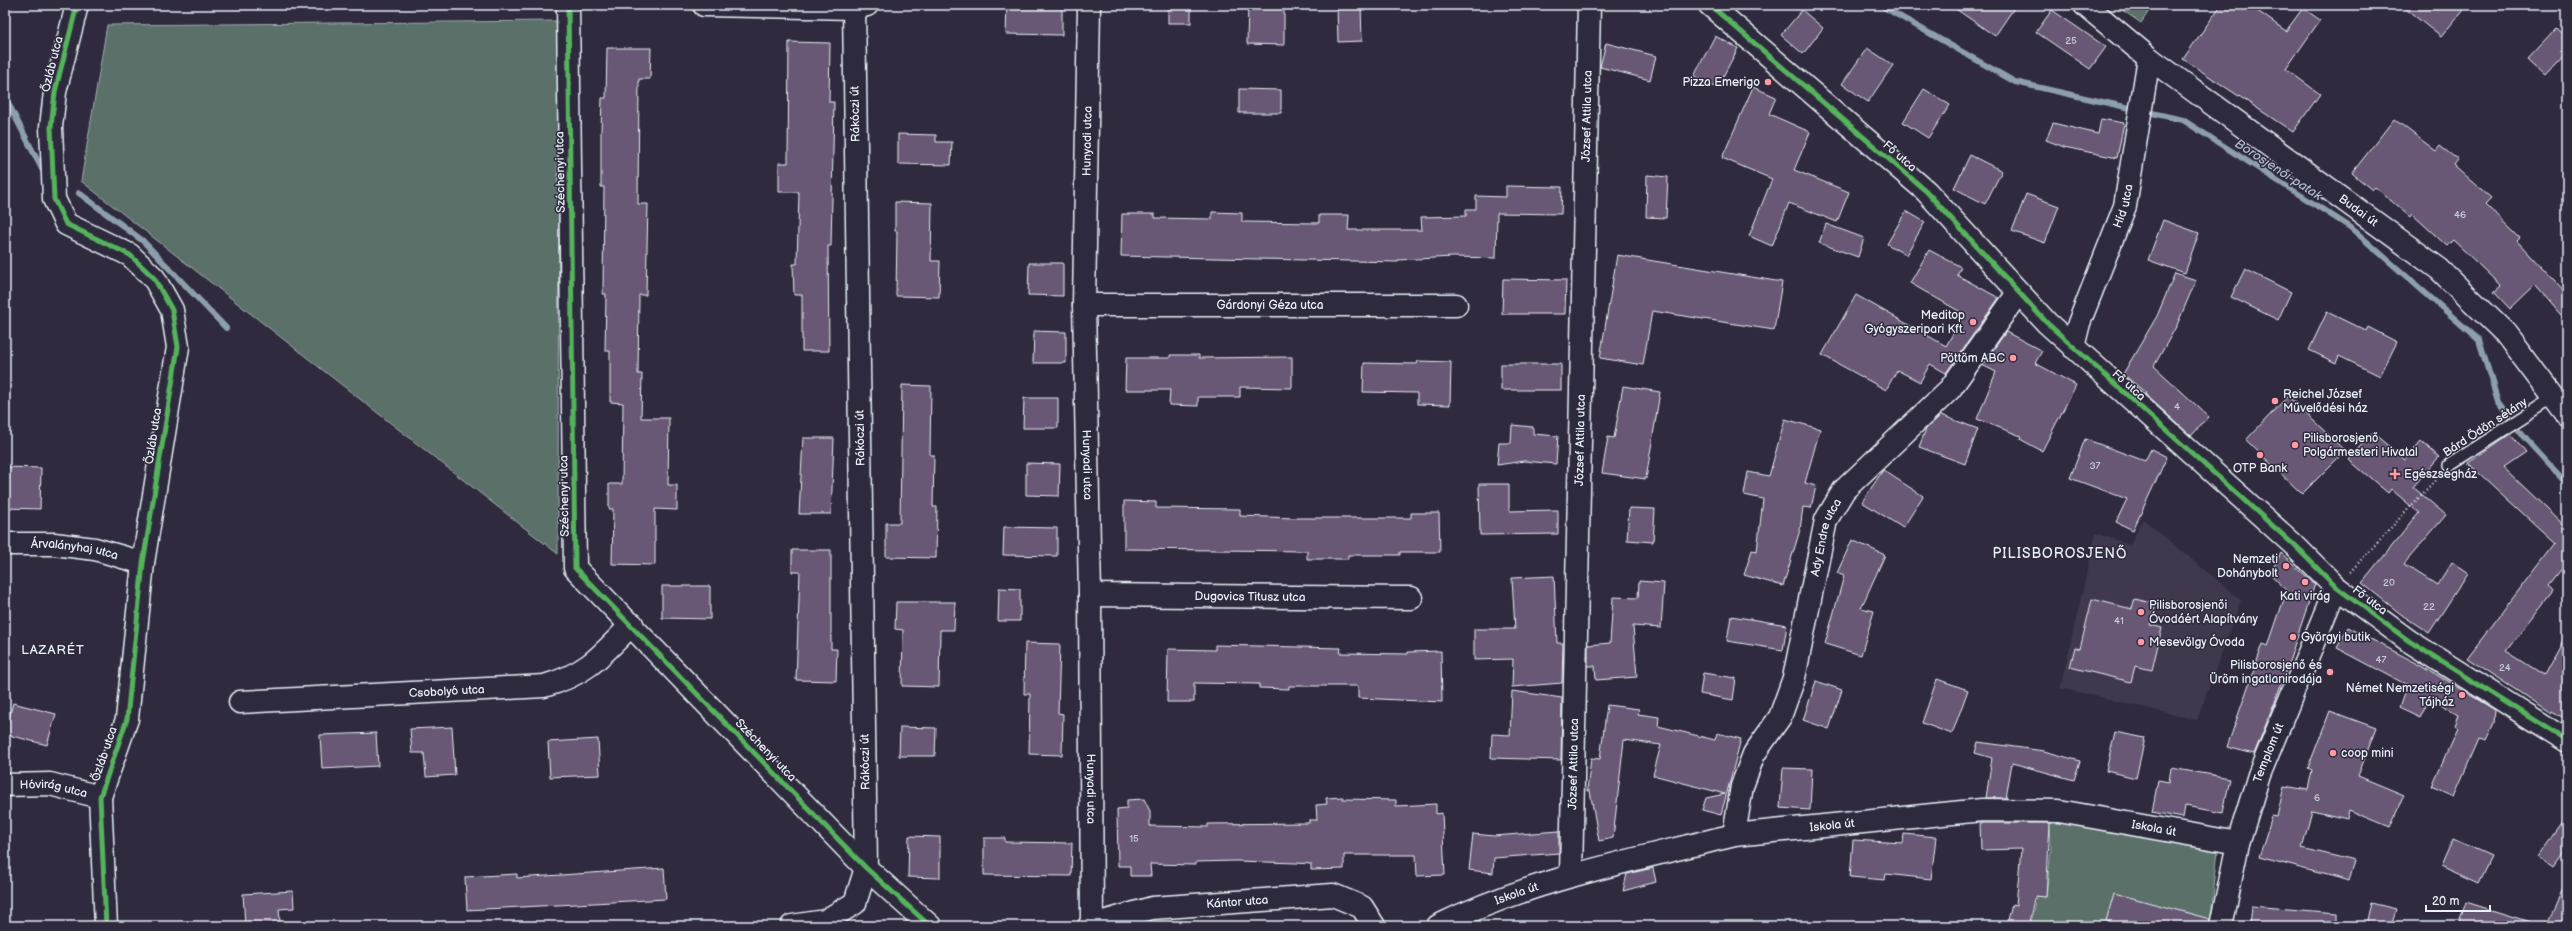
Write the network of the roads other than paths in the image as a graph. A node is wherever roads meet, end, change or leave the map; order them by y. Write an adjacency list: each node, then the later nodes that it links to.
1 (78, 5): 18 (street, Őzláb utca)
2 (568, 5): 22 (street, Széchenyi utca)
3 (704, 5): 8 (street)
4 (1089, 5): 11 (street, Hunyadi utca)
5 (1589, 5): 30 (street, József Attila utca)
6 (1710, 5): 10 (street, Fő utca)
7 (2085, 5): 9 (street, Budai út)
8 (858, 6): 29 (street, Rákóczi út)
9 (2149, 58): 13 (street, Híd utca); 14 (street, Budai út)
10 (2018, 293): 13 (street, Fő utca); 27 (street, Ady Endre utca)
11 (1084, 305): 12 (street, Gárdonyi Géza utca); 20 (street, Hunyadi utca)
12 (1456, 305)
13 (2073, 347): 19 (street, Fő utca)
14 (2553, 398): 15 (street, Budai út); 16 (lane, Bárd Ödön sétány)
15 (2567, 415)
16 (2448, 465)
17 (5, 544): 18 (street, Árvalányhaj utca)
18 (143, 563): 26 (street, Őzláb utca)
19 (2336, 587): 24 (street, Fő utca); 28 (street, Templom út)
20 (1090, 595): 21 (street, Dugovics Titusz utca); 34 (street, Hunyadi utca)
21 (1411, 598)
22 (632, 624): 23 (street, Csobolyó utca); 29 (street, Széchenyi utca)
23 (240, 702)
24 (2567, 740)
25 (5, 785): 26 (street, Hóvirág utca)
26 (100, 797): 31 (street, Őzláb utca)
27 (1734, 835): 28 (street, Iskola út); 30 (street, Iskola út)
28 (2238, 843): 37 (street, Templom út)
29 (866, 868): 32 (street, Rákóczi út); 33 (street, Széchenyi utca)
30 (1571, 876): 36 (street, Iskola út)
31 (106, 926)
32 (792, 926)
33 (930, 926)
34 (1090, 926): 35 (street, Kántor utca)
35 (1374, 926)
36 (1438, 926)
37 (2221, 926)

